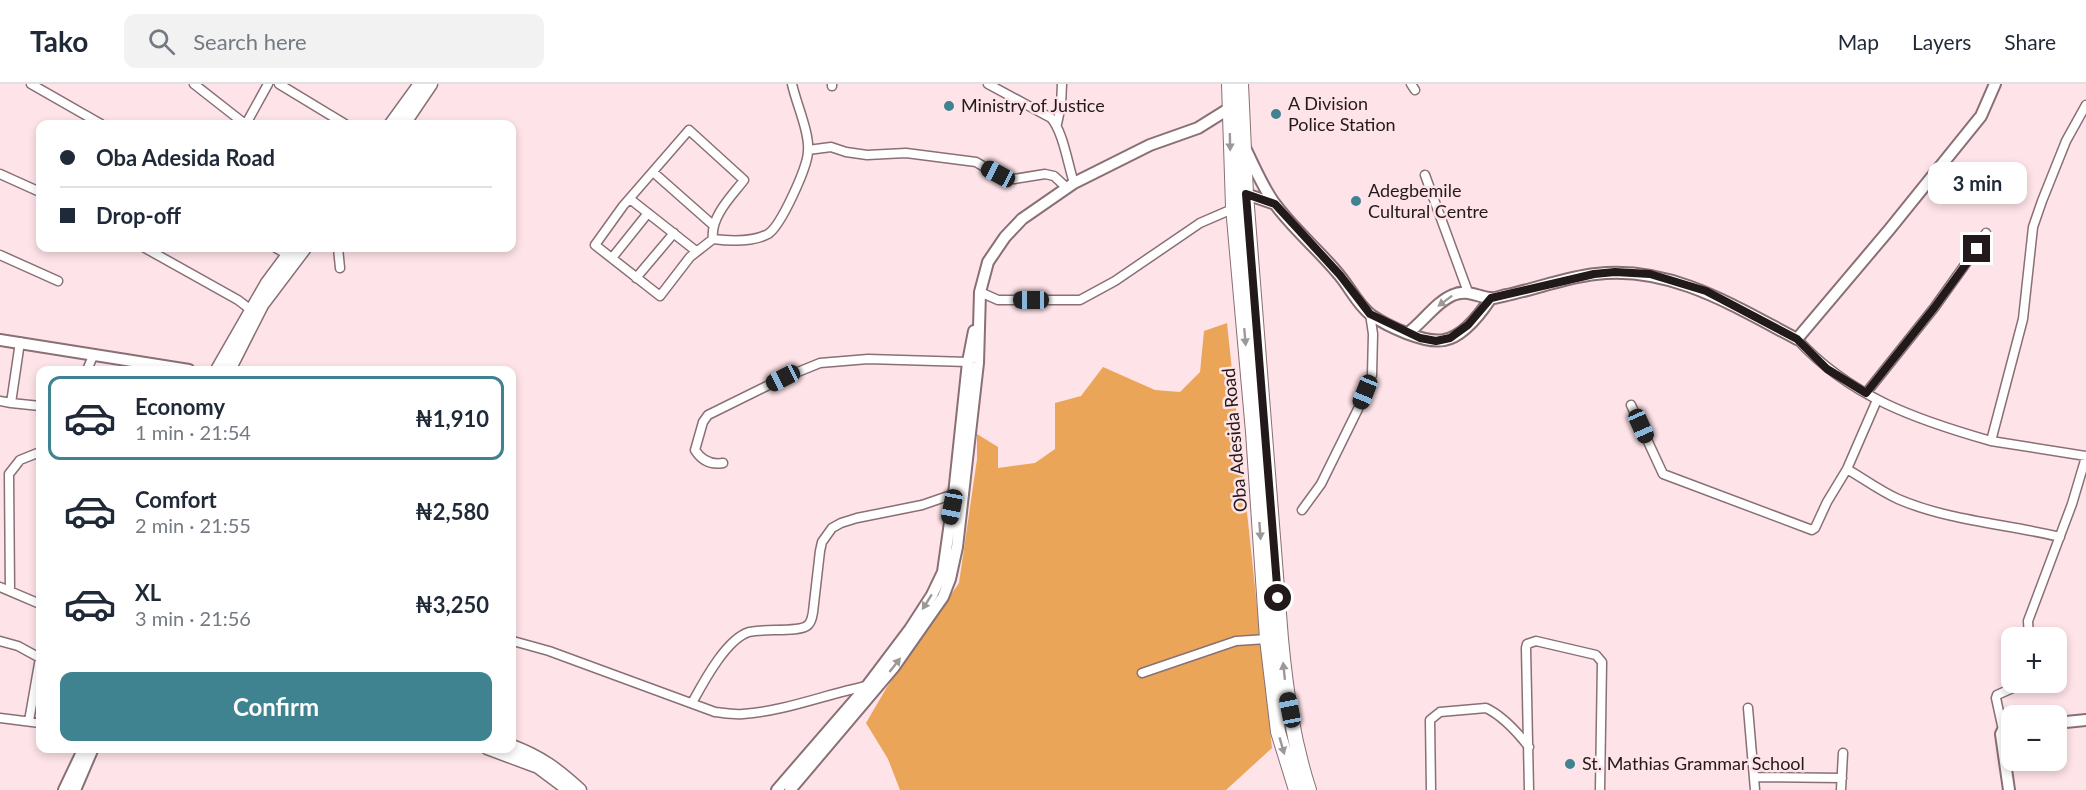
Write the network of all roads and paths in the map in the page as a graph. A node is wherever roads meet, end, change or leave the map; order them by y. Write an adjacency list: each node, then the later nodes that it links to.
1 (31, 84): 15 (street)
2 (194, 84): 16 (street)
3 (268, 84): 17 (street)
4 (279, 84): 18 (street)
5 (420, 84): 19 (main road)
6 (431, 84): 20 (main road)
7 (792, 84): 23 (street)
8 (988, 84): 21 (street)
9 (1062, 84): 21 (street)
10 (1229, 84): 14 (main road, Oba Adesida Road)
11 (1241, 84): 22 (main road, Oba Adesida Road)
12 (1995, 84): 56 (street)
13 (2086, 105): 71 (street)
14 (1230, 108): 27 (street); 32 (main road, Oba Adesida Road, one-way to 32)
15 (94, 120)
16 (240, 120)
17 (247, 120)
18 (338, 120)
19 (394, 120)
20 (407, 120)
21 (1057, 124): 27 (street)
22 (1244, 147): 30 (main road, Oba Adesida Road); 31 (street)
23 (808, 150): 27 (street); 37 (street)
24 (652, 172): 29 (street); 34 (street); 34 (street)
25 (0, 174): 28 (street)
26 (1425, 175): 49 (street)
27 (1070, 185): 48 (street)
28 (36, 190)
29 (630, 199): 33 (street); 44 (street)
30 (1247, 200): 31 (street); 32 (street); 117 (main road, Oba Adesida Road, one-way to 30)
31 (1275, 204): 53 (street)
32 (1233, 207): 51 (street); 84 (main road, Oba Adesida Road, one-way to 84)
33 (648, 213): 35 (street); 44 (street)
34 (714, 225): 37 (street)
35 (674, 233): 38 (street); 46 (street)
36 (1986, 233): 65 (street)
37 (713, 239): 38 (street)
38 (696, 251): 46 (street)
39 (152, 252): 52 (street)
40 (290, 252): 52 (main road)
41 (302, 252): 52 (main road)
42 (338, 252): 45 (street)
43 (0, 255): 47 (street)
44 (612, 258): 46 (street)
45 (340, 268)
46 (636, 278)
47 (58, 281)
48 (980, 292): 51 (street); 54 (street)
49 (1468, 292): 50 (street); 55 (street, one-way to 55)
50 (1491, 298): 55 (street); 56 (street)
51 (998, 300): 54 (street)
52 (254, 312): 63 (main road); 64 (main road)
53 (1370, 314): 55 (street); 78 (street)
54 (978, 315): 60 (street); 115 (street, one-way to 54)
55 (1408, 333)
56 (1797, 339): 65 (street)
57 (0, 340): 58 (street)
58 (20, 342): 59 (street); 68 (street)
59 (93, 356): 61 (street); 62 (street)
60 (968, 362): 74 (street); 77 (street)
61 (89, 366)
62 (162, 366)
63 (220, 366)
64 (231, 366)
65 (1866, 393): 66 (street)
66 (1877, 400): 71 (street); 75 (street)
67 (0, 401): 68 (street)
68 (11, 403): 70 (street)
69 (1631, 405): 75 (street)
70 (36, 406)
71 (1991, 441): 73 (street)
72 (36, 454): 76 (street)
73 (2086, 457): 79 (street)
74 (723, 463)
75 (1847, 469): 79 (street)
76 (4, 474): 81 (street)
77 (954, 494): 90 (street, one-way to 90); 92 (street)
78 (1302, 510)
79 (2060, 537): 83 (street)
80 (0, 587): 81 (street)
81 (10, 591): 82 (street)
82 (36, 602)
83 (2028, 627)
84 (1267, 639): 88 (street); 116 (main road, Oba Adesida Road, one-way to 116)
85 (0, 641): 87 (street)
86 (516, 642): 92 (street)
87 (36, 655)
88 (1142, 673)
89 (36, 680): 97 (street)
90 (867, 686): 92 (street); 114 (street)
91 (2001, 693): 94 (street)
92 (692, 703)
93 (1748, 708): 107 (street)
94 (2001, 712)
95 (0, 718): 97 (street)
96 (2086, 720): 99 (street)
97 (29, 721): 98 (street)
98 (36, 722)
99 (2067, 722)
100 (1529, 747): 109 (street); 119 (street); 120 (street)
101 (516, 748): 113 (main road)
102 (82, 753): 110 (street)
103 (91, 753): 111 (street)
104 (501, 753): 112 (main road)
105 (1843, 753): 108 (street)
106 (2006, 771): 123 (street)
107 (1754, 777): 108 (street); 121 (street)
108 (1842, 778): 122 (street)
109 (1431, 788): 118 (street)
110 (64, 790)
111 (75, 790)
112 (569, 790)
113 (580, 790)
114 (777, 790)
115 (790, 790)
116 (1296, 790)
117 (1309, 790)
118 (1441, 790)
119 (1528, 790)
120 (1600, 790)
121 (1755, 790)
122 (1841, 790)
123 (2009, 790)

